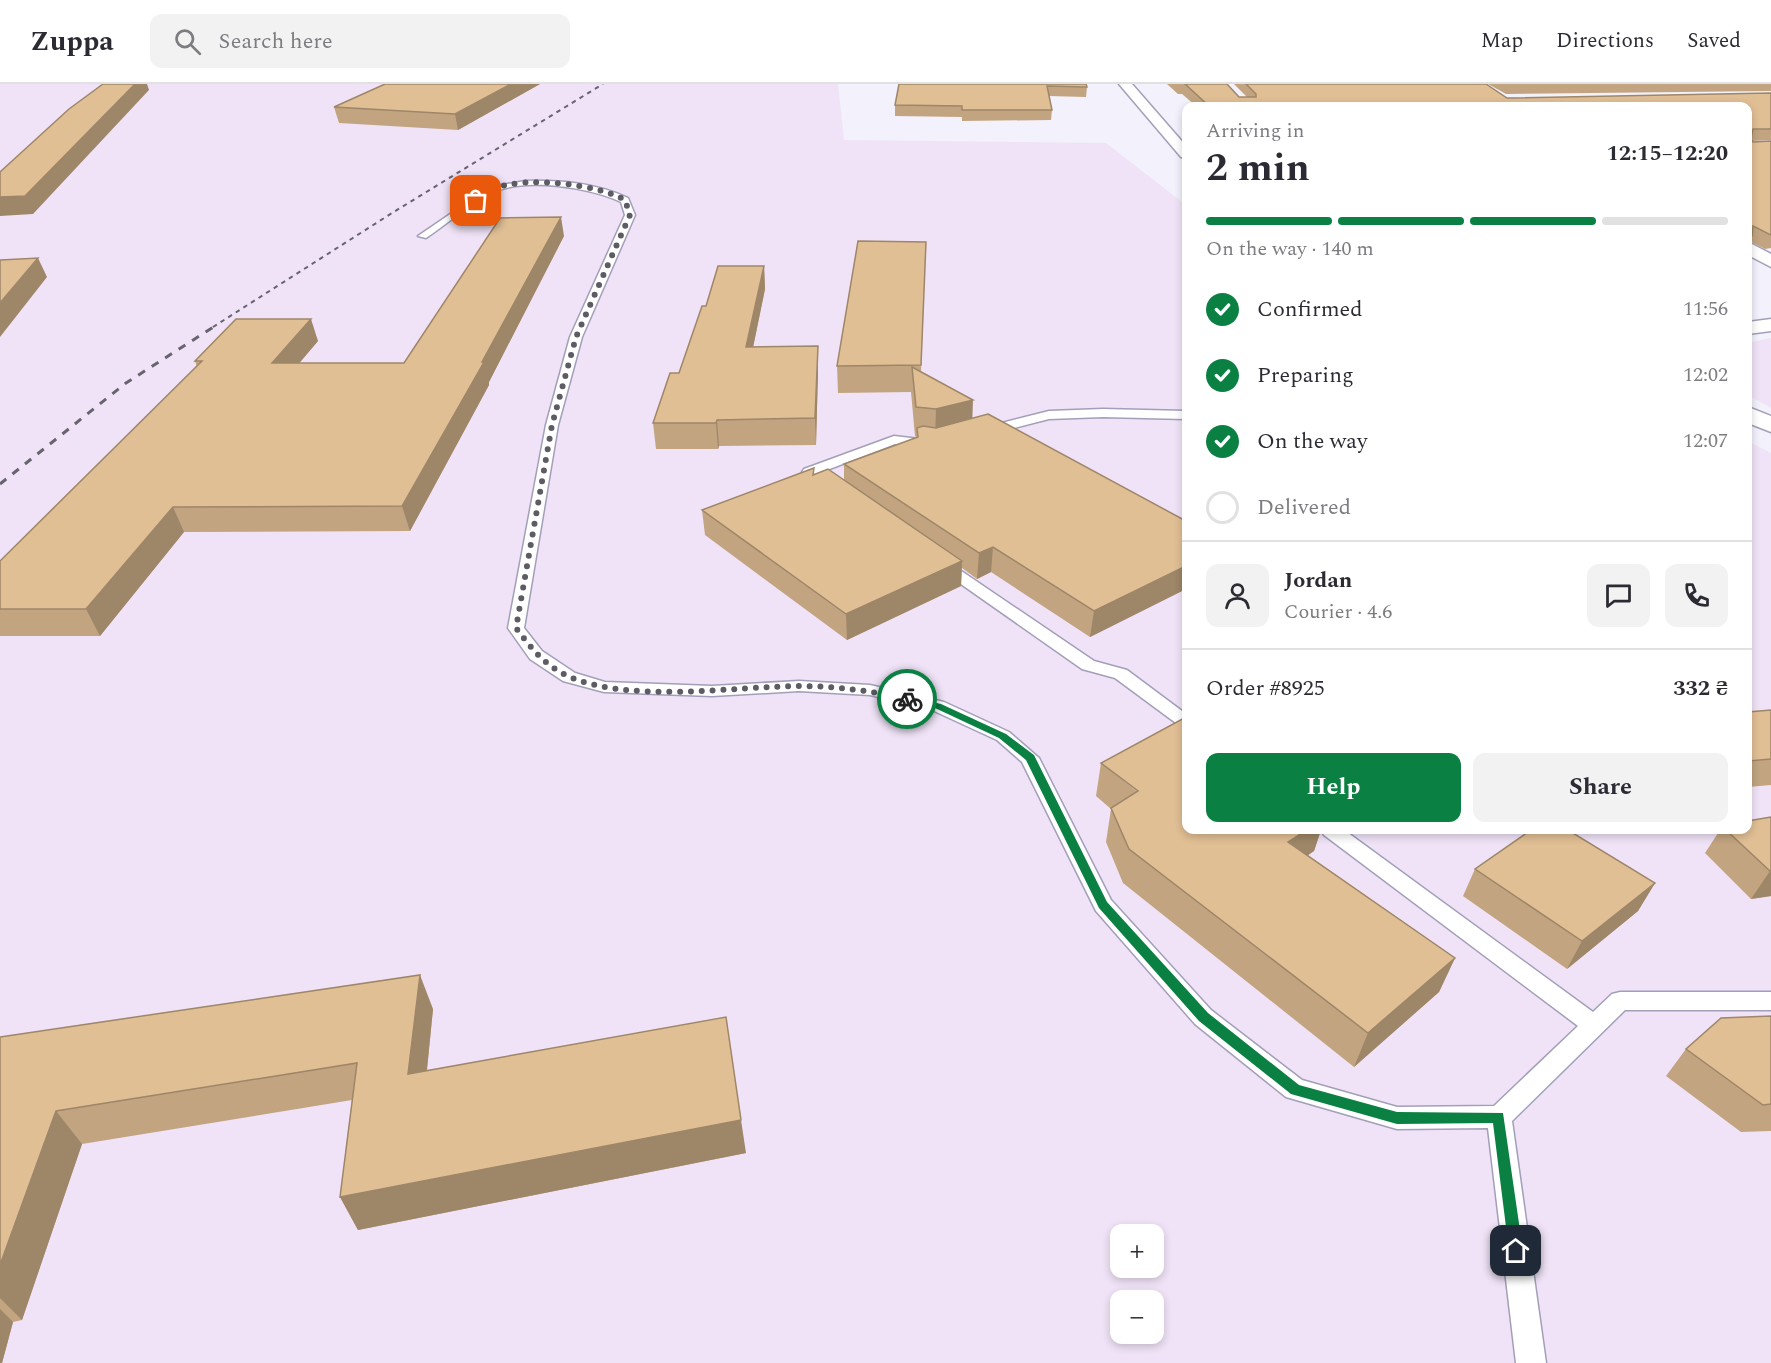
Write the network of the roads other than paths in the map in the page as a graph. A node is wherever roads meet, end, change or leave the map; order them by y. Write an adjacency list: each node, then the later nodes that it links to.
1 (1125, 84): 2 (street)
2 (1182, 147)
3 (423, 236): 19 (lane)
4 (1752, 250): 5 (street)
5 (1771, 262)
6 (1771, 325): 7 (street)
7 (1752, 327)
8 (1182, 415): 11 (lane)
9 (1752, 416): 10 (street)
10 (1771, 425)
11 (969, 436)
12 (946, 442): 13 (lane)
13 (838, 492)
14 (934, 559): 15 (lane)
15 (1182, 720)
16 (1336, 834): 18 (lane)
17 (1771, 1001): 18 (lane)
18 (1594, 1025): 19 (lane)
19 (1499, 1117): 20 (lane)
20 (1531, 1363)

